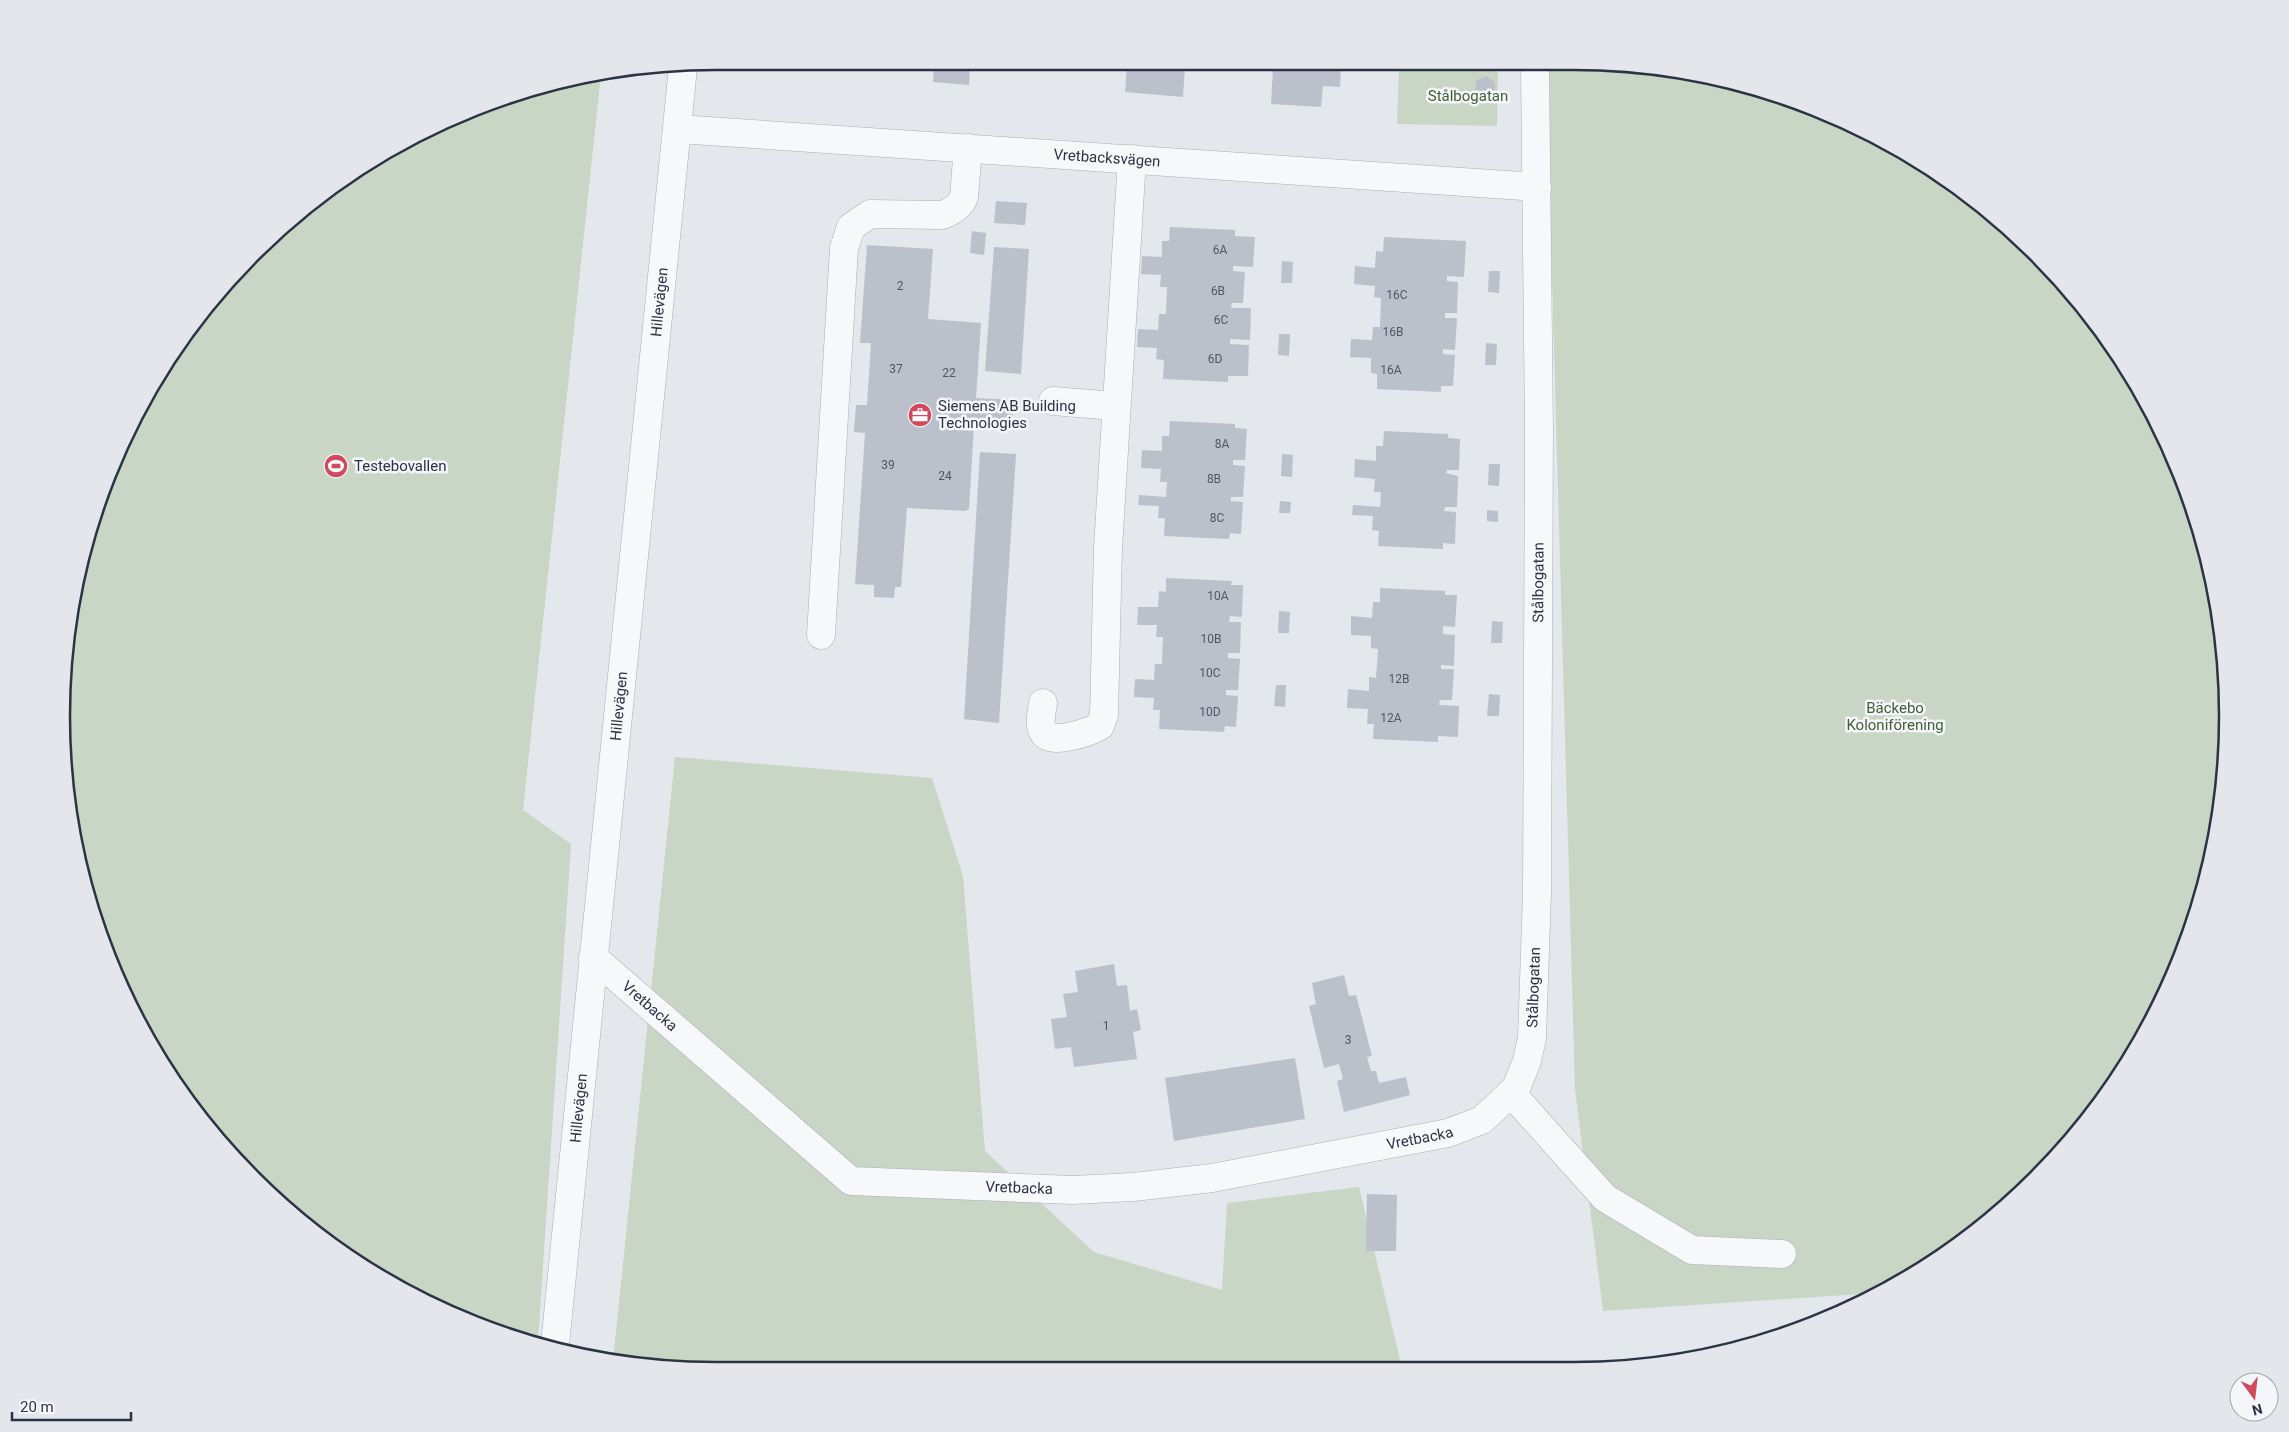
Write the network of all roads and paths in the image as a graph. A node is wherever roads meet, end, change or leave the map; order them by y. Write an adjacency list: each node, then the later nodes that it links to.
1 (1534, 70): 6 (street, Stålbogatan)
2 (684, 71): 3 (street, Hillevägen)
3 (678, 129): 4 (street, Vretbacksvägen); 11 (street, Hillevägen)
4 (968, 148): 5 (street, Vretbacksvägen); 9 (street)
5 (1132, 159): 6 (street, Vretbacksvägen); 8 (street)
6 (1537, 187): 12 (street, Stålbogatan)
7 (1053, 401): 8 (street)
8 (1116, 406): 10 (street)
9 (821, 635)
10 (1043, 703)
11 (593, 957): 12 (street, Vretbacka); 14 (street, Hillevägen)
12 (1511, 1094): 13 (street)
13 (1782, 1254)
14 (555, 1342)

